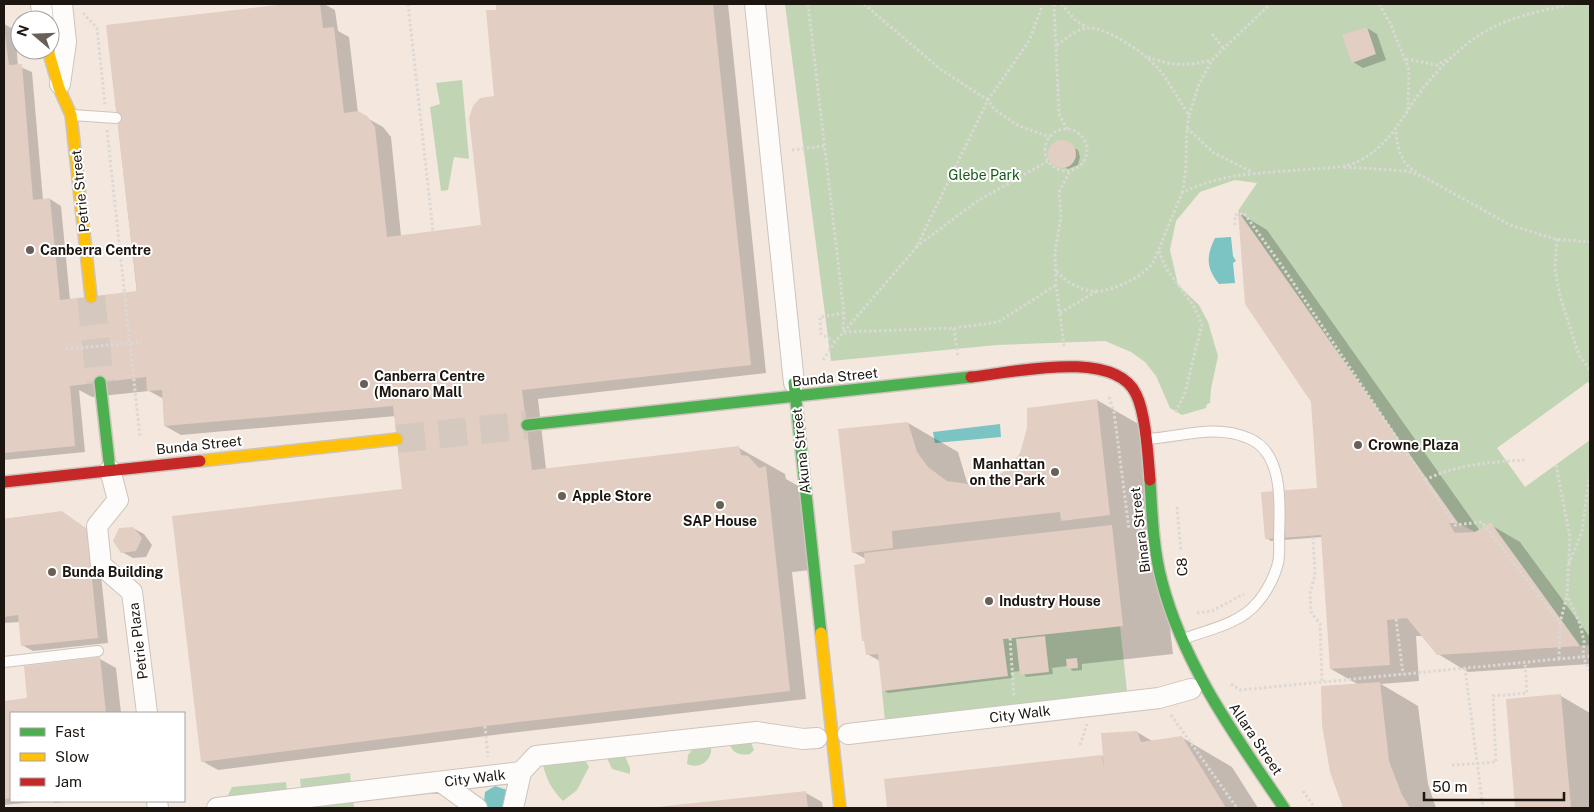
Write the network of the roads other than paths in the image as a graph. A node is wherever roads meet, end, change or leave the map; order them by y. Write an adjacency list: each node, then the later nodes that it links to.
1 (62, 4): 4 (street)
2 (755, 4): 9 (street, Akuna Street)
3 (51, 60): 4 (street, Petrie Street)
4 (59, 88): 5 (street, Petrie Street)
5 (71, 115): 6 (lane); 7 (street, Petrie Street)
6 (111, 117)
7 (91, 297)
8 (100, 382): 14 (street)
9 (795, 389): 10 (street, Bunda Street); 11 (street, Bunda Street); 28 (street, Akuna Street)
10 (1136, 394): 13 (street, Binara Street)
11 (527, 425)
12 (397, 439): 14 (street, Bunda Street)
13 (1146, 439): 16 (street, Binara Street); 16 (lane)
14 (110, 470): 15 (street, Bunda Street); 20 (street, Petrie Plaza)
15 (4, 482)
16 (1182, 639): 19 (street, Binara Street)
17 (98, 651): 18 (lane)
18 (4, 662)
19 (1198, 687): 21 (street, City Walk); 29 (street, Allara Street)
20 (146, 712)
21 (848, 734)
22 (817, 738): 23 (street, City Walk)
23 (521, 772): 24 (street, City Walk); 27 (street)
24 (441, 782): 25 (street, City Walk); 26 (street)
25 (217, 808)
26 (477, 808)
27 (513, 808)
28 (840, 808)
29 (1284, 808)

